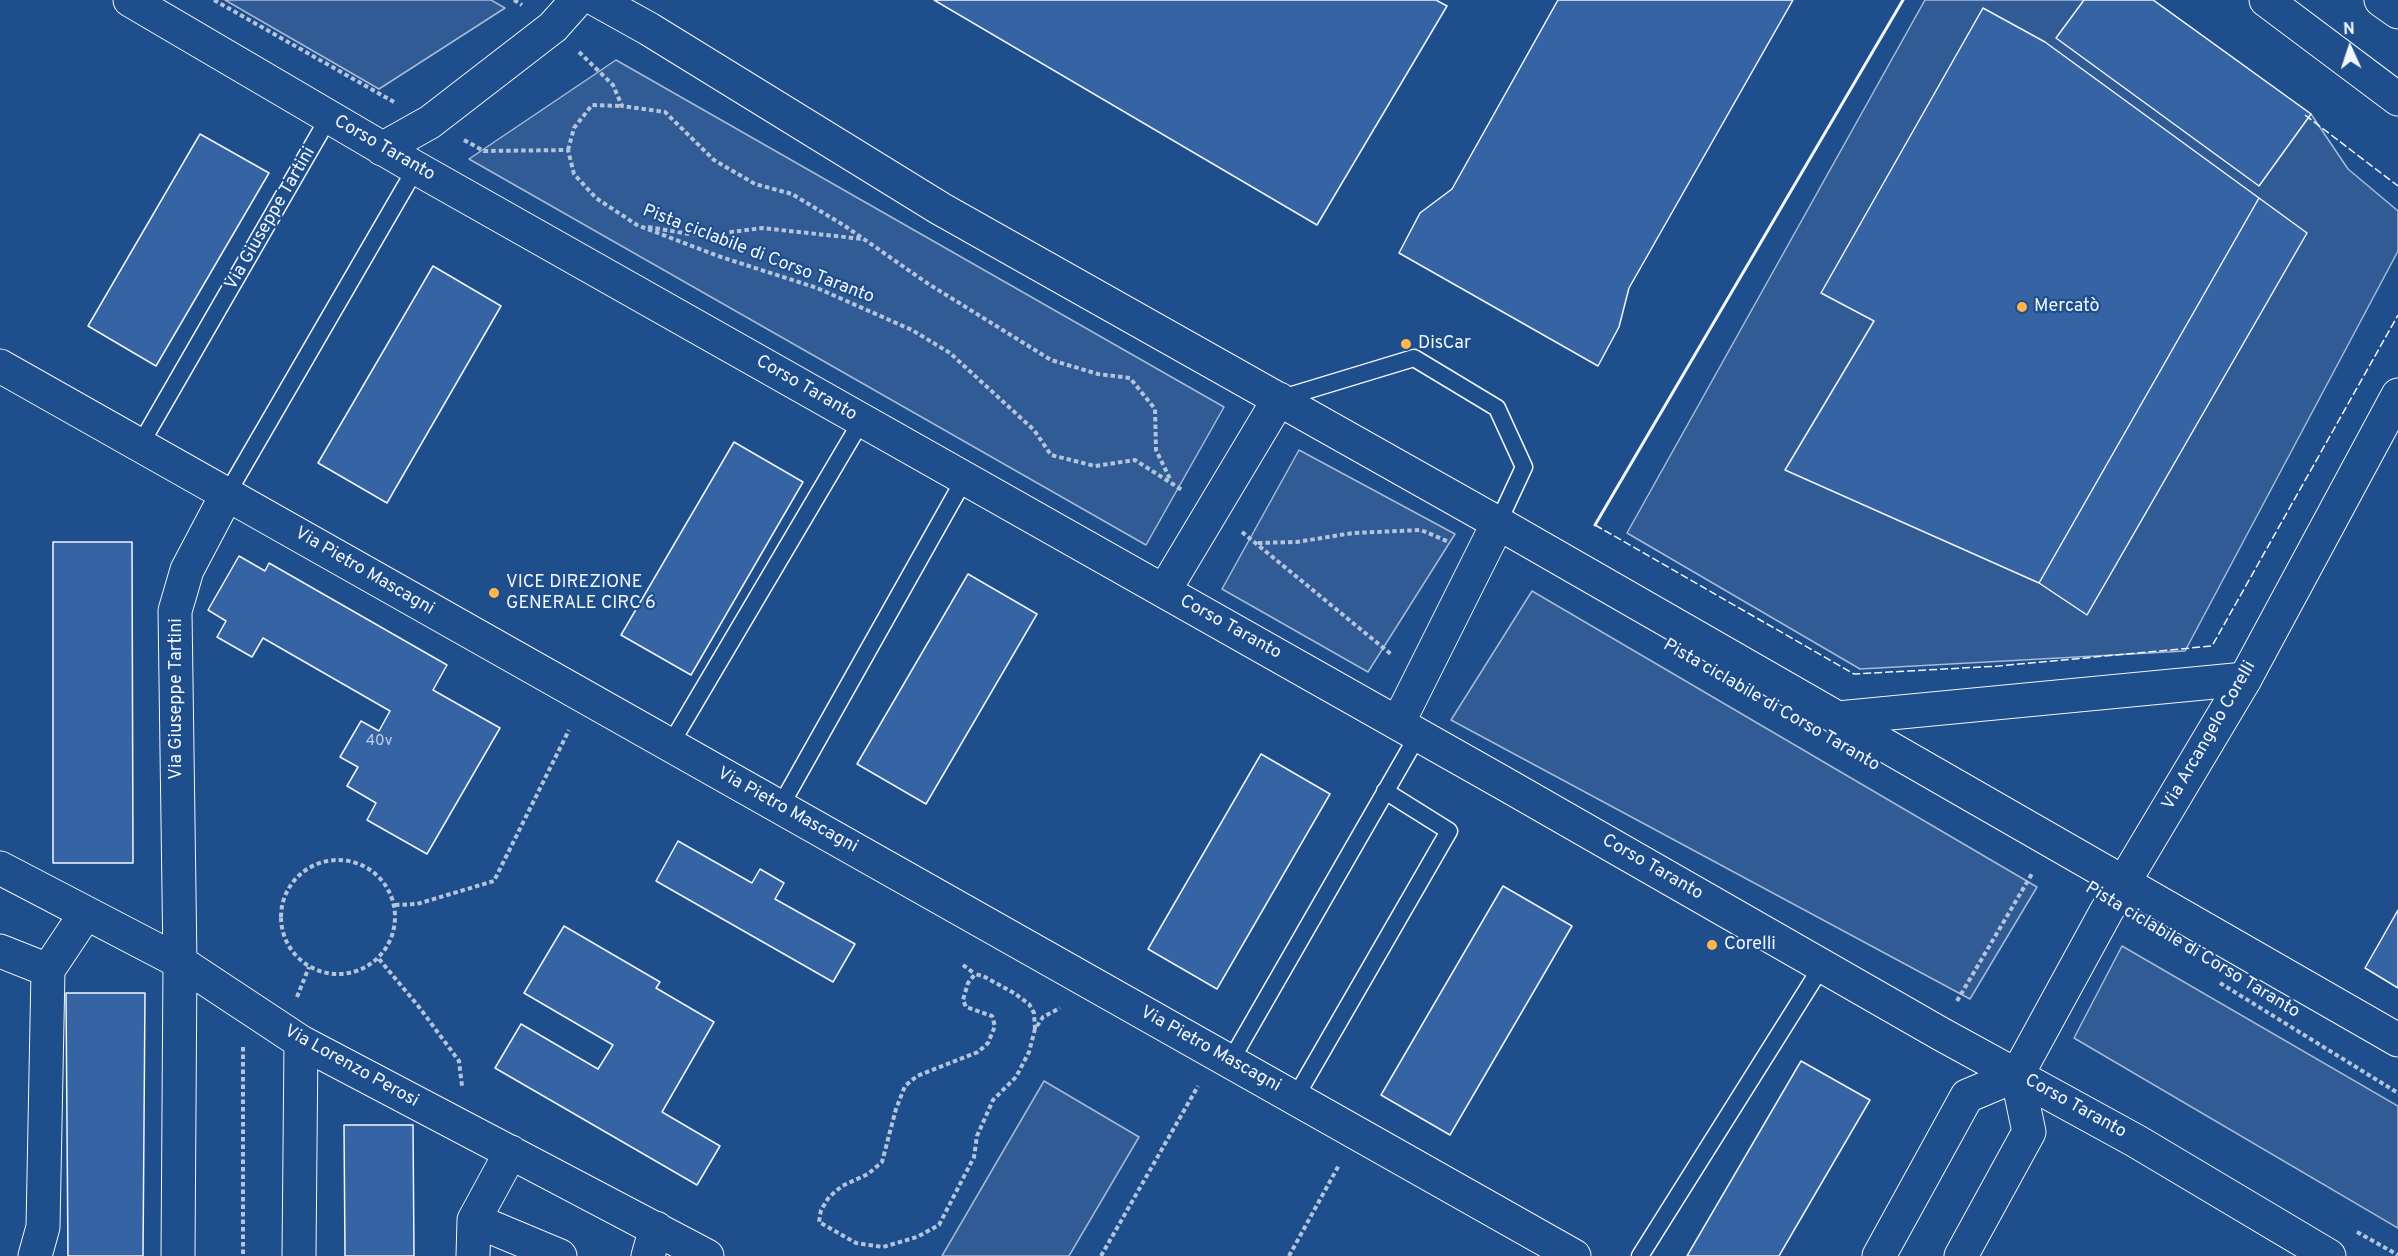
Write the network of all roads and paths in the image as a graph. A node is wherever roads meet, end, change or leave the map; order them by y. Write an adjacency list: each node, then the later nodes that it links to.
1 (130, 0): 12 (street, Corso Taranto)
2 (214, 0): 13 (path)
3 (514, 0): 9 (path)
4 (577, 0): 9 (street)
5 (597, 0): 21 (street)
6 (2266, 0): 10 (street)
7 (2381, 0): 8 (street)
8 (2398, 12)
9 (553, 27): 11 (path); 13 (street)
10 (2398, 99)
11 (622, 106): 15 (path, Pista ciclabile di Corso Taranto); 18 (path, Pista ciclabile di Corso Taranto)
12 (329, 117): 14 (street, Corso Taranto); 23 (lane, Via Giuseppe Tartini)
13 (430, 122): 14 (street); 15 (path)
14 (382, 149): 16 (street, Corso Taranto)
15 (568, 150): 17 (path, Pista ciclabile di Corso Taranto)
16 (416, 168): 22 (street, Corso Taranto); 25 (lane, Via Giuseppe Tartini)
17 (637, 225): 18 (path); 18 (path, Pista ciclabile di Corso Taranto)
18 (864, 239)
19 (0, 366): 23 (street, Via Pietro Mascagni)
20 (2398, 395): 30 (street, Via Arcangelo Corelli)
21 (1279, 399): 26 (street); 26 (lane); 28 (street)
22 (862, 420): 24 (street, Corso Taranto); 34 (lane)
23 (140, 445): 25 (street, Via Pietro Mascagni)
24 (965, 478): 28 (street, Corso Taranto); 36 (lane)
25 (227, 494): 31 (street, Via Pietro Mascagni); 47 (street, Via Giuseppe Tartini)
26 (1498, 523): 27 (street); 32 (street)
27 (1482, 555): 29 (path); 33 (street)
28 (1164, 591): 33 (street, Corso Taranto)
29 (1396, 658)
30 (2245, 679): 32 (street); 41 (street, Via Arcangelo Corelli)
31 (588, 699): 34 (street, Via Pietro Mascagni); 42 (path)
32 (1838, 718): 41 (street)
33 (1408, 729): 35 (lane); 49 (street, Corso Taranto)
34 (670, 745): 36 (street, Via Pietro Mascagni)
35 (1385, 792): 56 (lane); 59 (lane)
36 (780, 807): 56 (street, Via Pietro Mascagni)
37 (2022, 866): 39 (path)
38 (0, 868): 43 (street, Via Lorenzo Perosi)
39 (2033, 872): 40 (path); 52 (path)
40 (2043, 878)
41 (2124, 882): 54 (street); 57 (street, Via Arcangelo Corelli)
42 (395, 905): 46 (path); 46 (path)
43 (86, 913): 45 (street); 47 (street, Via Lorenzo Perosi)
44 (0, 951): 45 (street)
45 (55, 958): 65 (street)
46 (379, 959): 60 (path)
47 (180, 962): 53 (street, Via Lorenzo Perosi); 66 (street, Via Giuseppe Tartini)
48 (963, 965): 50 (path)
49 (1822, 966): 57 (street, Corso Taranto); 75 (lane)
50 (975, 974): 50 (path)
51 (2217, 981): 58 (path, Pista ciclabile di Corso Taranto)
52 (1957, 1001)
53 (243, 1003): 55 (street, Via Lorenzo Perosi); 67 (path)
54 (2398, 1040)
55 (301, 1042): 60 (street, Via Lorenzo Perosi); 68 (street)
56 (1223, 1058): 59 (street, Via Pietro Mascagni); 72 (path)
57 (2017, 1075): 76 (street); 77 (street); 78 (street, Corso Taranto)
58 (2398, 1093)
59 (1295, 1098): 61 (street, Via Pietro Mascagni)
60 (467, 1129): 62 (street, Via Lorenzo Perosi)
61 (1356, 1133): 73 (path); 74 (street, Via Pietro Mascagni)
62 (511, 1152): 63 (street); 64 (street, Via Lorenzo Perosi)
63 (474, 1220): 69 (street); 70 (street)
64 (652, 1242): 71 (street, Via Lorenzo Perosi)
65 (34, 1256)
66 (178, 1256)
67 (243, 1256)
68 (299, 1256)
69 (473, 1256)
70 (560, 1256)
71 (708, 1256)
72 (1101, 1256)
73 (1289, 1256)
74 (1574, 1256)
75 (1640, 1256)
76 (1879, 1256)
77 (1961, 1256)
78 (2329, 1256)

